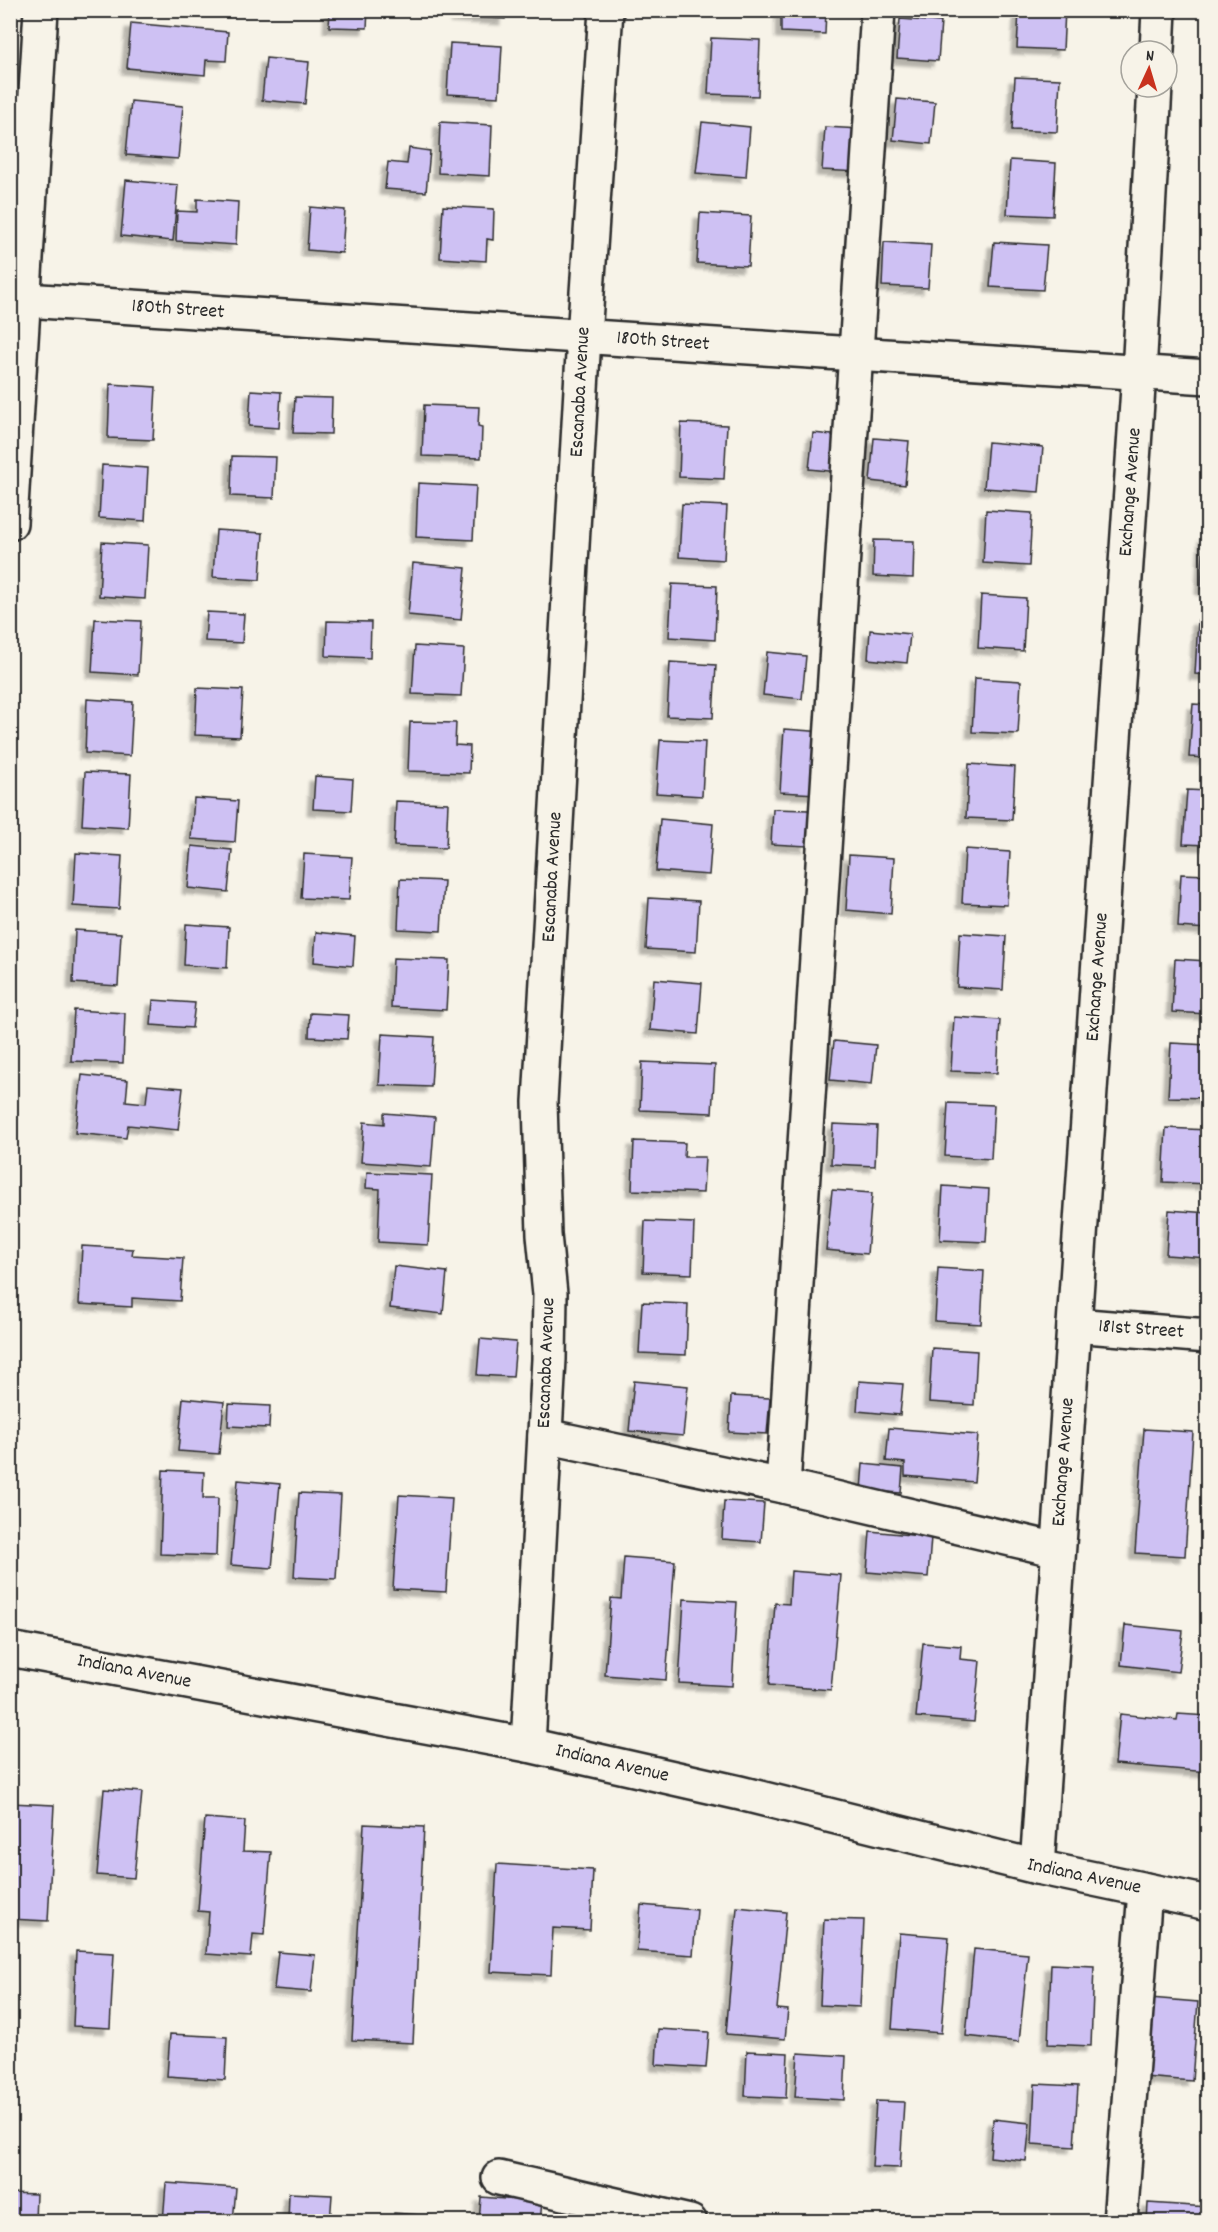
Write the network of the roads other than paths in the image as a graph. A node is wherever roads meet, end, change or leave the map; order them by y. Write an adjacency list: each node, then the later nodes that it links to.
1 (41, 10): 7 (street)
2 (606, 10): 8 (street, Escanaba Avenue)
3 (878, 10): 9 (street)
4 (1159, 10): 5 (street)
5 (1158, 39)
6 (1154, 99): 10 (street, Exchange Avenue)
7 (17, 300): 8 (street, 180th Street); 12 (street)
8 (584, 337): 9 (street, 180th Street); 15 (street, Escanaba Avenue)
9 (855, 355): 10 (street, 180th Street); 16 (street)
10 (1139, 373): 11 (street, 180th Street); 13 (street, Exchange Avenue)
11 (1208, 377)
12 (10, 523)
13 (1074, 1325): 14 (street, 181st Street); 17 (street, Exchange Avenue)
14 (1208, 1336)
15 (545, 1436): 16 (street); 19 (street, Escanaba Avenue)
16 (783, 1486): 17 (street)
17 (1058, 1550): 20 (street, Exchange Avenue)
18 (10, 1649): 19 (street, Indiana Avenue)
19 (528, 1745): 20 (street, Indiana Avenue)
20 (1037, 1867): 21 (street, Indiana Avenue)
21 (1145, 1890): 22 (street, Indiana Avenue); 25 (street)
22 (1208, 1903)
23 (500, 2178): 24 (street)
24 (690, 2222)
25 (1120, 2222)

